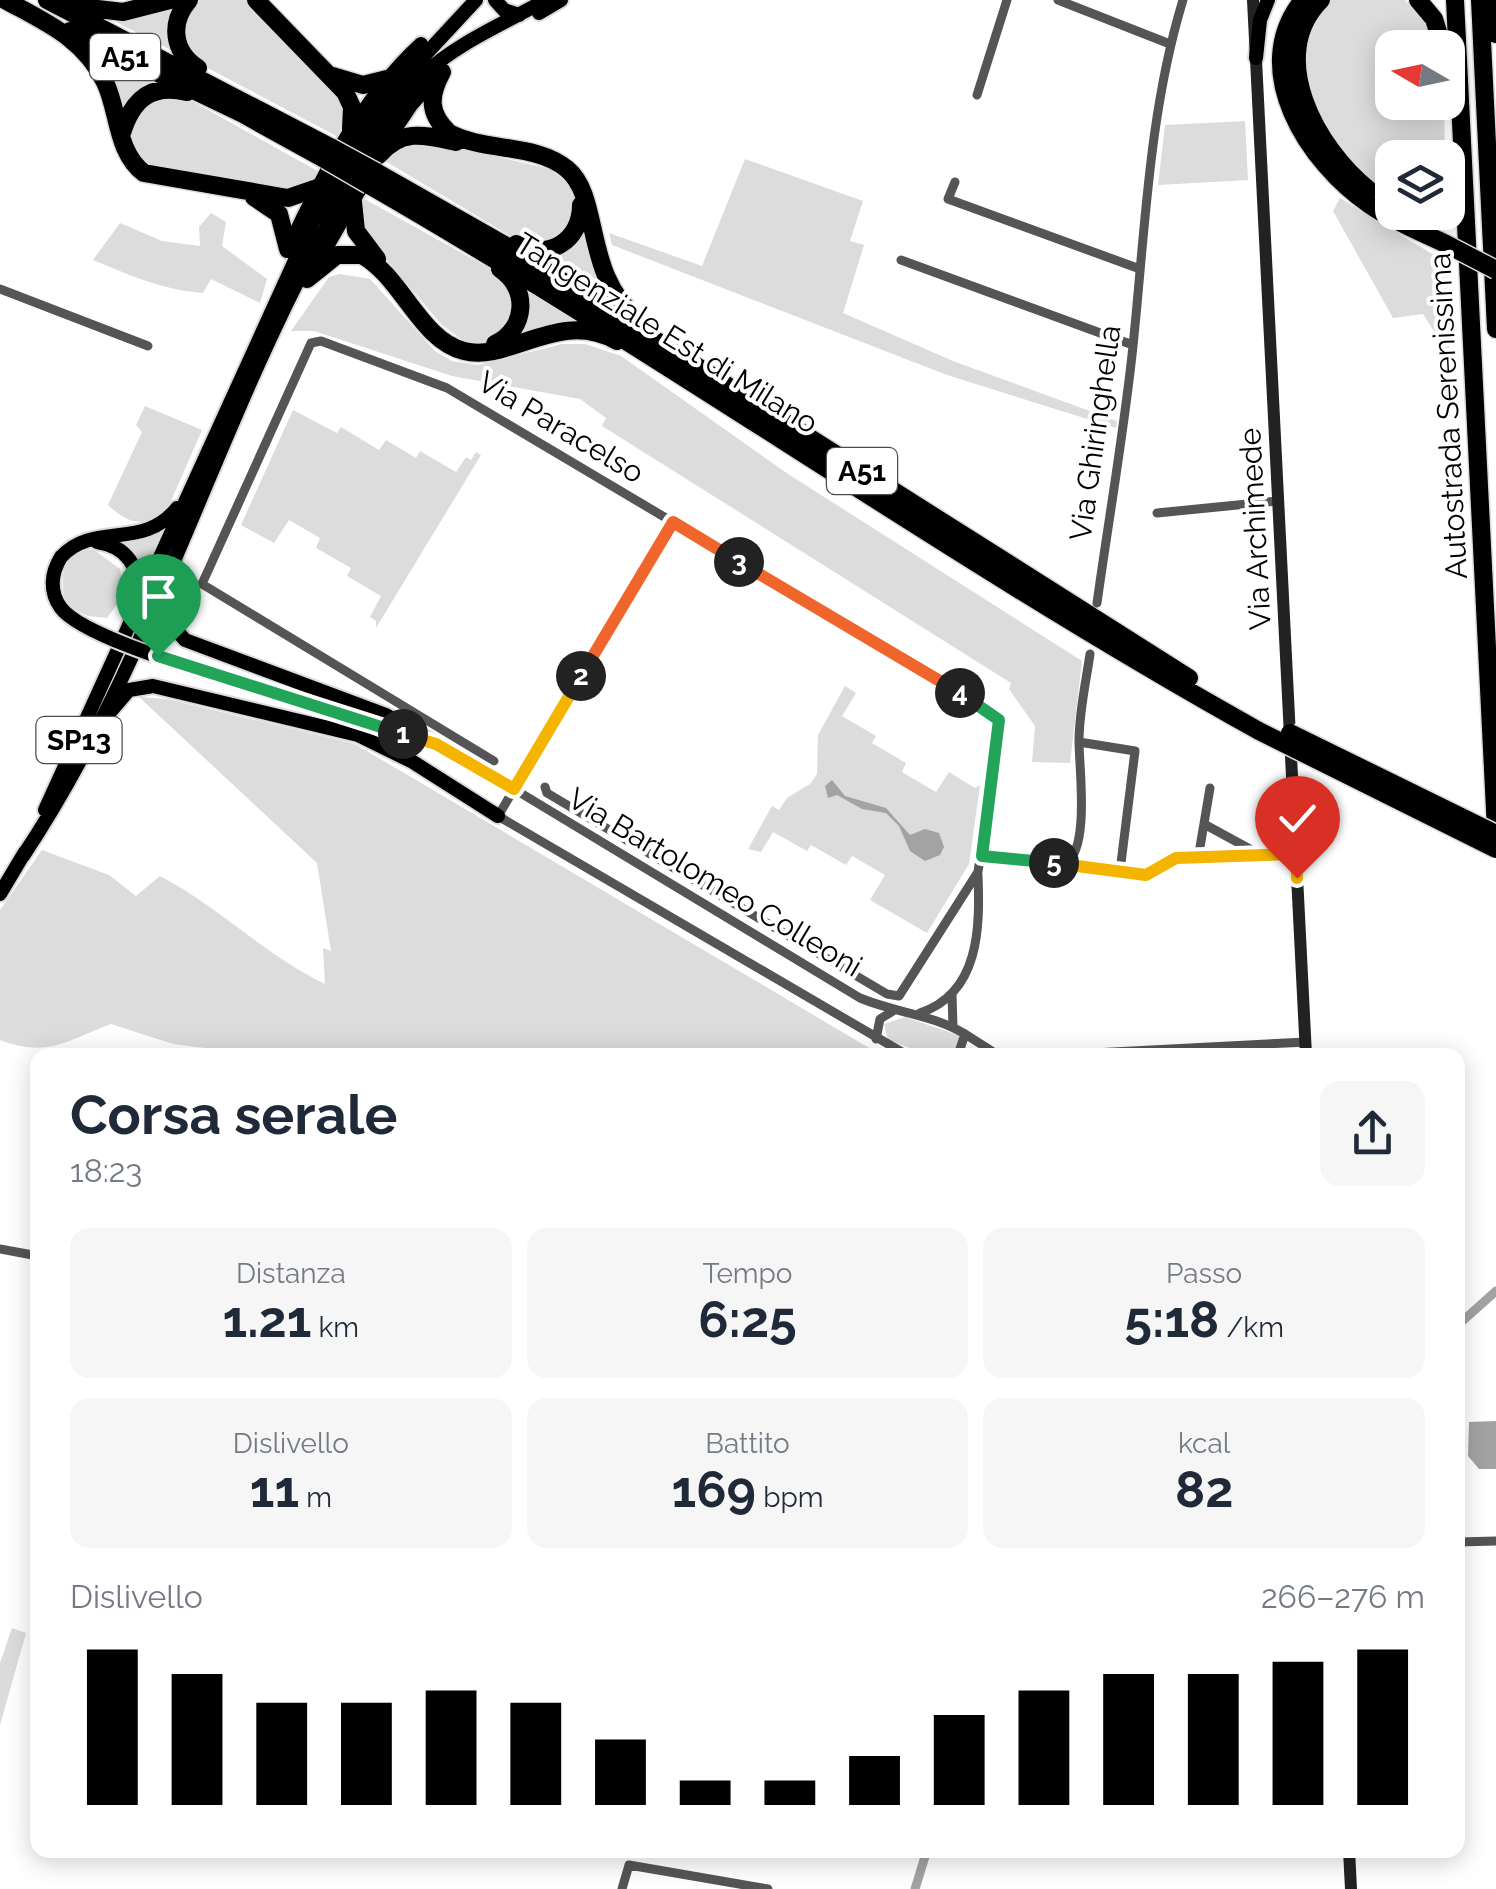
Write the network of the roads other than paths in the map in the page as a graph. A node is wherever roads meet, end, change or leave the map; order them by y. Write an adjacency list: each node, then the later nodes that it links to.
1 (6, 0): 31 (highway, Tangenziale Est di Milano / A51); 34 (highway)
2 (51, 0): 3 (highway); 31 (highway, Tangenziale Est di Milano / A51)
3 (170, 0)
4 (189, 0): 31 (highway)
5 (256, 0): 28 (highway)
6 (476, 0): 22 (main road, SP13)
7 (495, 0): 21 (main road)
8 (546, 0): 21 (main road, SP13)
9 (561, 0): 27 (main road)
10 (1007, 0): 30 (street)
11 (1058, 0): 25 (street)
12 (1183, 0): 25 (street, Via Ghiringhella)
13 (1253, 0): 26 (street, Via Archimede)
14 (1268, 0): 26 (main road)
15 (1303, 0): 43 (highway)
16 (1321, 0): 38 (highway)
17 (1418, 0): 23 (highway)
18 (1454, 0): 52 (highway, Autostrada Serenissima)
19 (1480, 0): 53 (highway, Autostrada Serenissima)
20 (1494, 0): 24 (highway)
21 (519, 15): 57 (main road, SP13)
22 (452, 26): 29 (main road); 54 (main road, SP13)
23 (1437, 30)
24 (1496, 34)
25 (1170, 44): 48 (street, Via Ghiringhella)
26 (1256, 58): 60 (street, Via Archimede)
27 (442, 72): 35 (main road); 58 (highway)
28 (332, 76): 29 (highway); 33 (highway)
29 (387, 78): 33 (main road)
30 (976, 95)
31 (241, 106): 34 (highway); 35 (highway, Tangenziale Est di Milano / A51, bridge)
32 (1449, 120): 52 (highway)
33 (351, 129): 37 (main road)
34 (122, 134): 39 (highway)
35 (375, 170): 40 (main road); 41 (highway, Tangenziale Est di Milano / A51); 41 (highway); 44 (highway, Tangenziale Est di Milano / A51)
36 (954, 182): 48 (street)
37 (320, 187): 39 (highway); 45 (main road)
38 (1375, 191)
39 (244, 193): 45 (highway)
40 (353, 202): 44 (highway); 50 (main road)
41 (462, 220): 58 (highway, Tangenziale Est di Milano / A51)
42 (1434, 230): 43 (highway)
43 (1446, 238): 46 (highway); 49 (highway, bridge)
44 (481, 249): 58 (highway, Tangenziale Est di Milano / A51)
45 (288, 250): 54 (main road)
46 (1496, 257)
47 (900, 260): 55 (street)
48 (1140, 269): 55 (street, Via Ghiringhella)
49 (1496, 270)
50 (307, 279): 57 (main road); 58 (highway)
51 (0, 289): 56 (street)
52 (1471, 307): 80 (highway, Autostrada Serenissima)
53 (1496, 329)
54 (256, 341): 59 (main road, SP13)
55 (1133, 344): 65 (street, Via Ghiringhella)
56 (148, 346)
57 (256, 369): 64 (main road, SP13)
58 (690, 371): 69 (highway, Tangenziale Est di Milano / A51)
59 (190, 491): 63 (main road); 66 (main road, SP13)
60 (1278, 500): 61 (street); 82 (street, Via Archimede)
61 (1157, 513)
62 (673, 522): 72 (street, Via Paracelso); 77 (street); 84 (street, Via Paracelso)
63 (86, 541): 66 (main road); 68 (main road, bridge)
64 (175, 554): 71 (main road); 74 (main road, SP13)
65 (1097, 603)
66 (131, 622): 83 (main road, SP13)
67 (1090, 654): 70 (street)
68 (333, 712): 71 (main road); 73 (main road)
69 (1261, 725): 80 (highway, Tangenziale Est di Milano / A51, bridge); 81 (highway, Tangenziale Est di Milano / A51, bridge)
70 (1079, 742): 87 (street); 88 (street)
71 (436, 744): 77 (main road)
72 (494, 760)
73 (413, 762): 74 (main road); 78 (main road)
74 (72, 781): 83 (main road, SP13)
75 (545, 787): 92 (street, Via Bartolomeo Colleoni)
76 (1210, 788): 79 (street)
77 (514, 789): 78 (street); 93 (street, Via Bartolomeo Colleoni)
78 (498, 816): 97 (street, Via Bartolomeo Colleoni)
79 (1204, 824): 85 (street); 86 (street)
80 (1496, 832)
81 (1496, 849)
82 (1296, 854): 85 (street); 101 (street, Via Archimede)
83 (23, 856): 90 (main road, SP13)
84 (982, 856): 87 (street); 89 (street, Via Paracelso)
85 (1262, 856): 86 (street)
86 (1198, 859): 88 (street)
87 (1066, 864): 88 (street)
88 (1120, 871)
89 (978, 872): 91 (street); 92 (street, Via Paracelso)
90 (0, 894)
91 (953, 992): 94 (street); 95 (street)
92 (899, 996)
93 (893, 1012): 94 (street, Via Bartolomeo Colleoni); 97 (street)
94 (920, 1013): 95 (street, Via Bartolomeo Colleoni)
95 (953, 1026): 96 (street, Via Bartolomeo Colleoni)
96 (965, 1034): 99 (street); 100 (street, Via Bartolomeo Colleoni)
97 (876, 1039): 98 (street, Via Bartolomeo Colleoni)
98 (893, 1048)
99 (960, 1048)
100 (987, 1048)
101 (1306, 1048)
102 (0, 1249): 103 (street)
103 (30, 1255)
104 (1496, 1541): 105 (street)
105 (1465, 1542)
106 (1350, 1858): 109 (street)
107 (622, 1889): 108 (street)
108 (768, 1889)
109 (1352, 1889)

